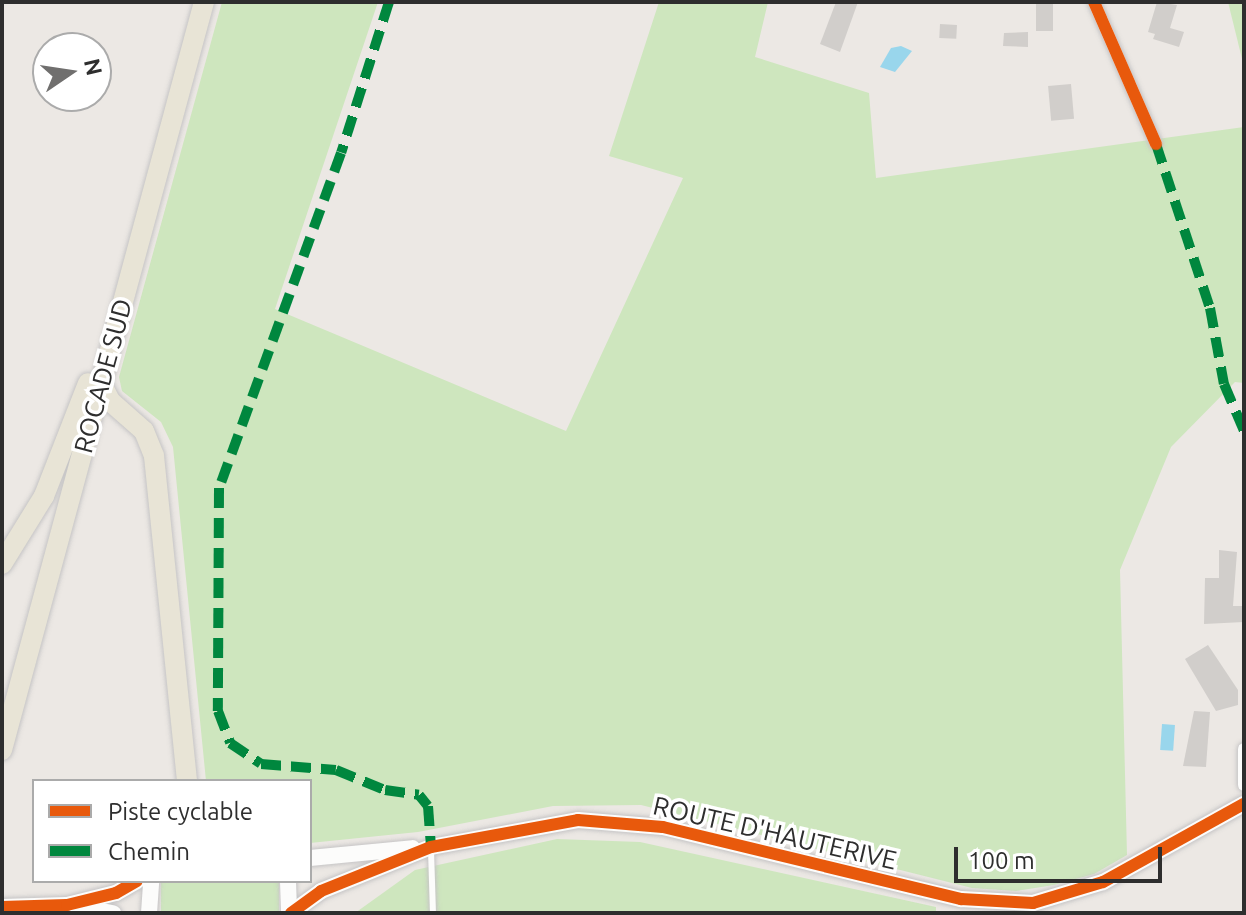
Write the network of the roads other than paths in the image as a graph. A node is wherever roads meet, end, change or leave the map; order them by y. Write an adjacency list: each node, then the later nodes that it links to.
1 (204, 2): 4 (main road, ROCADE SUD)
2 (1094, 2): 3 (street)
3 (1156, 144)
4 (159, 167): 5 (main road, ROCADE SUD); 6 (main road)
5 (101, 383): 8 (main road, ROCADE SUD); 9 (main road)
6 (2, 564)
7 (1244, 749): 10 (street)
8 (2, 750)
9 (187, 779)
10 (1244, 785)
11 (1244, 806): 12 (street, ROUTE D'HAUTERIVE)
12 (431, 847): 13 (street, ROUTE D'HAUTERIVE); 21 (street, ROUTE D'HAUTERIVE); 22 (lane)
13 (312, 858)
14 (134, 883): 17 (street)
15 (151, 883): 20 (street)
16 (288, 883): 21 (street, ROUTE D'HAUTERIVE)
17 (67, 905): 18 (street); 19 (street)
18 (2, 907)
19 (113, 913)
20 (149, 913)
21 (290, 913)
22 (433, 913)

